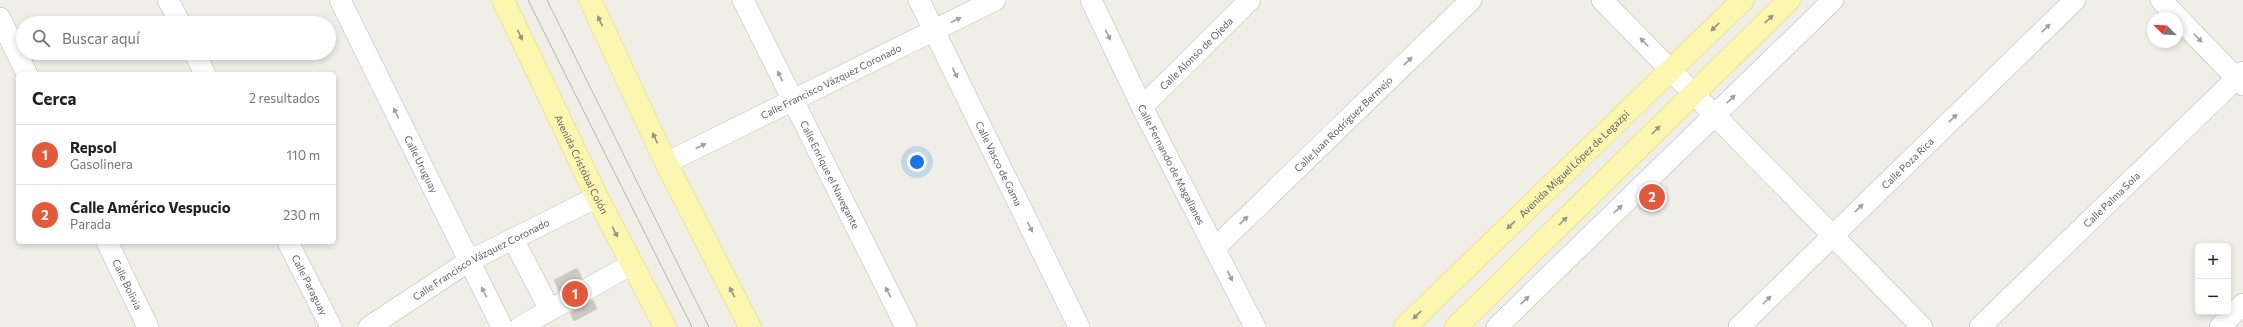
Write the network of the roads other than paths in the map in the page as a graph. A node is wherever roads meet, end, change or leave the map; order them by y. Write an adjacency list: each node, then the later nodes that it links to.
1 (168, 0): 17 (street)
2 (340, 0): 38 (street, Calle Uruguay, one-way to 2)
3 (503, 0): 32 (main road, Avenida Cristóbal Colón, one-way to 32)
4 (590, 0): 31 (main road, one-way to 4)
5 (743, 0): 28 (street, Calle Enrique el Navegante, one-way to 5)
6 (919, 0): 19 (street, Calle Vasco de Gama)
7 (995, 0): 19 (street, Calle Francisco Vázquez Coronado, one-way to 7)
8 (1091, 0): 29 (street, Calle Fernando de Magallanes, one-way to 29)
9 (1250, 0): 29 (street, Calle Alonso de Ojeda)
10 (1471, 0): 37 (street, Calle Juan Rodríguez Bermejo, one-way to 10)
11 (1602, 0): 23 (street, one-way to 11)
12 (1742, 0): 23 (main road, Avenida Miguel López de Legazpi, one-way to 23)
13 (1789, 0): 27 (main road, one-way to 13)
14 (1833, 0): 30 (street, one-way to 14)
15 (2075, 0): 33 (street, Calle Poza Rica, one-way to 15)
16 (2161, 0): 26 (street, one-way to 26)
17 (176, 16)
18 (0, 18): 20 (street)
19 (934, 30): 28 (street, Calle Francisco Vázquez Coronado); 50 (street, Calle Vasco de Gama, one-way to 50)
20 (16, 51)
21 (20, 60): 24 (street)
22 (198, 60): 25 (street)
23 (1671, 70): 27 (street); 52 (main road, Avenida Miguel López de Legazpi, one-way to 52)
24 (26, 72)
25 (204, 72)
26 (2241, 79): 57 (street, Calle Palma Sola)
27 (1693, 93): 30 (street); 53 (main road, one-way to 27)
28 (792, 101): 31 (street, Calle Francisco Vázquez Coronado, one-way to 28); 49 (street, Calle Enrique el Navegante, one-way to 28)
29 (1142, 107): 37 (street, Calle Fernando de Magallanes)
30 (1714, 115): 33 (street); 54 (street, one-way to 30)
31 (666, 163): 48 (main road, one-way to 31)
32 (597, 198): 34 (street, Calle Francisco Vázquez Coronado); 39 (main road, Avenida Cristóbal Colón, one-way to 39)
33 (1831, 236): 55 (street, Calle Poza Rica, one-way to 33); 56 (street)
34 (514, 239): 38 (street, Calle Francisco Vázquez Coronado); 41 (street)
35 (108, 244): 42 (street, Calle Bolivia)
36 (289, 244): 43 (street, Calle Paraguay)
37 (1216, 247): 51 (street, Calle Fernando de Magallanes, one-way to 51)
38 (469, 261): 44 (street, Calle Francisco Vázquez Coronado); 45 (street, Calle Uruguay, one-way to 38)
39 (632, 264): 41 (street); 47 (main road, Avenida Cristóbal Colón)
40 (2243, 304): 58 (street)
41 (550, 310): 46 (street)
42 (148, 327)
43 (331, 327)
44 (369, 327)
45 (502, 327)
46 (520, 327)
47 (665, 327)
48 (750, 327)
49 (906, 327)
50 (1079, 327)
51 (1256, 327)
52 (1405, 327)
53 (1456, 327)
54 (1497, 327)
55 (1739, 327)
56 (1922, 327)
57 (1980, 327)
58 (2220, 327)

